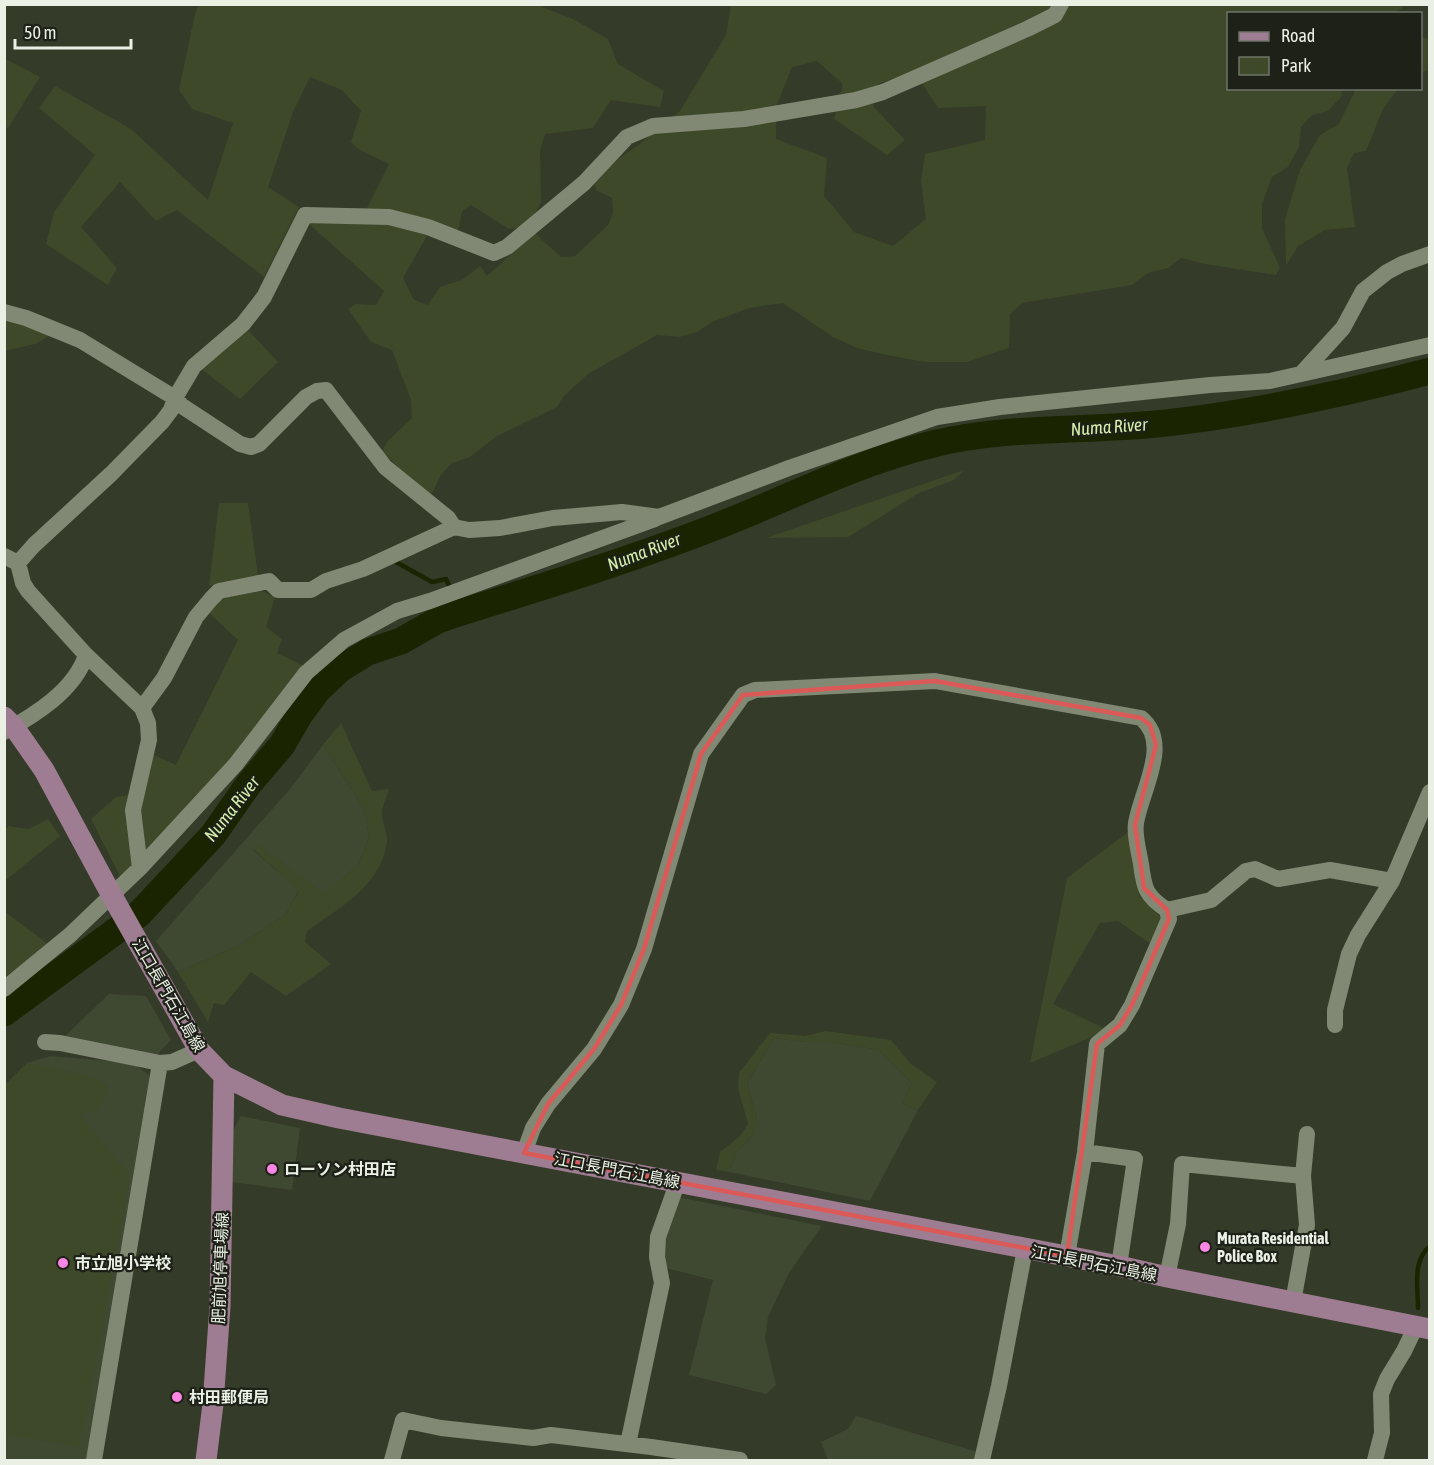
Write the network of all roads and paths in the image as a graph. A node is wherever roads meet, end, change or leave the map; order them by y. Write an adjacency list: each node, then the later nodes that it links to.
1 (1061, 4): 6 (street)
2 (1430, 254): 5 (street)
3 (4, 312): 6 (street)
4 (1430, 345): 5 (street)
5 (1301, 374): 7 (street)
6 (175, 398): 8 (street); 9 (street)
7 (659, 517): 8 (street); 14 (street)
8 (454, 527): 11 (street)
9 (11, 560): 10 (street)
10 (86, 655): 11 (street); 12 (street)
11 (142, 708): 14 (street)
12 (8, 725): 16 (main road, 江口長門石江島線)
13 (1430, 792): 15 (street)
14 (140, 868): 16 (street)
15 (1392, 881): 17 (street); 19 (street)
16 (111, 894): 18 (street); 21 (main road, 江口長門石江島線)
17 (1167, 910): 25 (street); 26 (street)
18 (4, 989)
19 (1335, 1025)
20 (45, 1042): 22 (street)
21 (199, 1050): 22 (street); 23 (main road, 江口長門石江島線)
22 (160, 1064): 36 (street)
23 (224, 1076): 26 (main road, 江口長門石江島線); 37 (main road, 肥前旭停車場線)
24 (1307, 1134): 27 (street)
25 (1085, 1152): 30 (street); 31 (street)
26 (524, 1153): 28 (main road, 江口長門石江島線)
27 (1303, 1176): 32 (street); 33 (street)
28 (678, 1181): 29 (main road, 江口長門石江島線); 35 (street)
29 (1025, 1250): 30 (main road, 江口長門石江島線); 40 (street)
30 (1067, 1256): 31 (main road, 江口長門石江島線)
31 (1119, 1266): 32 (main road, 江口長門石江島線)
32 (1167, 1277): 33 (main road, 江口長門石江島線)
33 (1293, 1302): 34 (main road, 江口長門石江島線)
34 (1423, 1328): 41 (street)
35 (628, 1444): 38 (street); 39 (street)
36 (94, 1461)
37 (206, 1461)
38 (392, 1461)
39 (740, 1461)
40 (982, 1461)
41 (1375, 1461)

